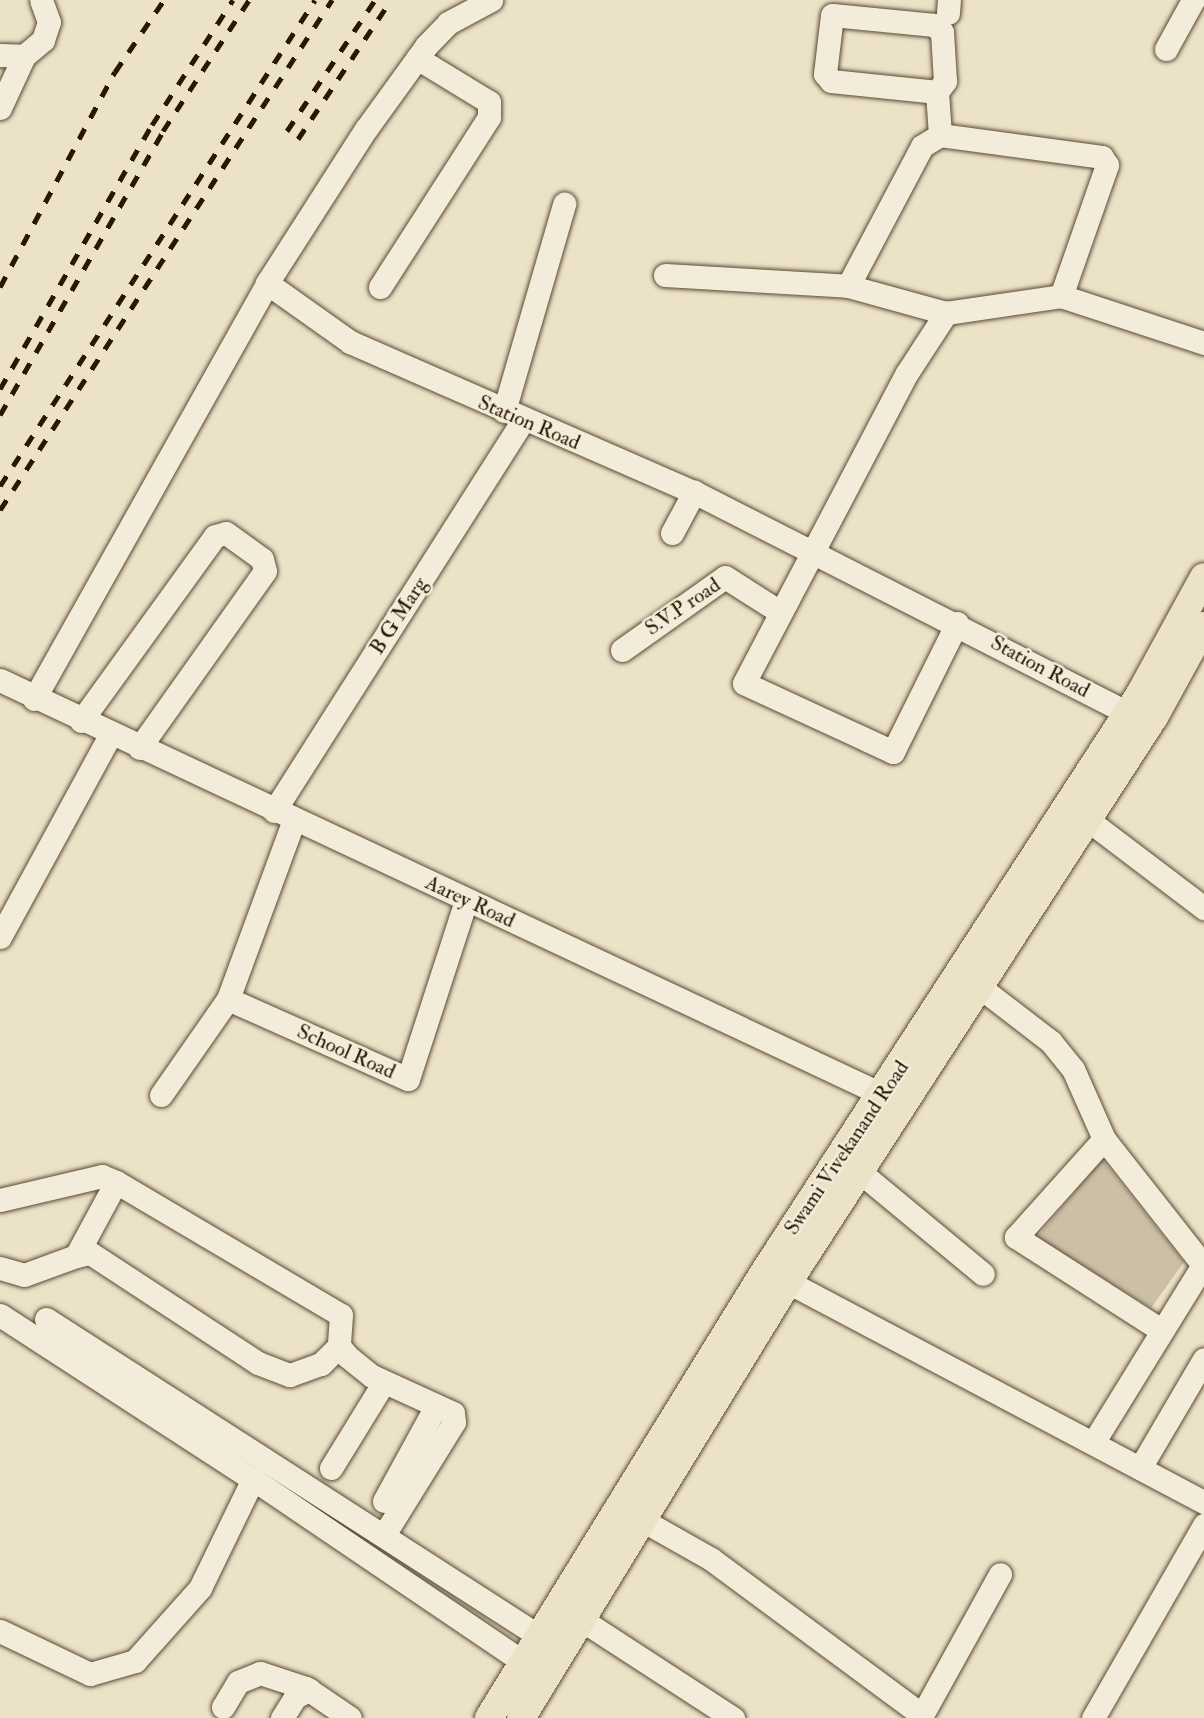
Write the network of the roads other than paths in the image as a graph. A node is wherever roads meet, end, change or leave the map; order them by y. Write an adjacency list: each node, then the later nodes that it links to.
1 (41, 0): 6 (street)
2 (491, 0): 7 (street)
3 (1193, 0): 4 (street)
4 (1166, 49)
5 (0, 56): 6 (street)
6 (24, 56): 9 (street)
7 (417, 58): 13 (street); 15 (street)
8 (937, 92): 8 (street); 10 (street)
9 (0, 108)
10 (940, 135): 14 (street); 16 (street)
11 (564, 204): 19 (street, B G Marg)
12 (665, 275): 14 (street)
13 (267, 283): 19 (street, Station Road); 29 (street)
14 (848, 286): 17 (street)
15 (380, 287)
16 (1061, 296): 17 (street); 18 (street)
17 (946, 313): 22 (street)
18 (1204, 343)
19 (513, 416): 20 (street, Station Road); 34 (street, B G Marg)
20 (694, 492): 21 (street); 22 (street, Station Road)
21 (672, 533)
22 (810, 555): 24 (street); 25 (street, Station Road)
23 (1204, 577): 30 (main road, Swami Vivekanand Road)
24 (780, 612): 25 (street); 27 (street, S.V.P road)
25 (957, 624): 30 (street, Station Road)
26 (1204, 626): 35 (main road, Swami Vivekanand Road)
27 (622, 650)
28 (0, 680): 29 (street, Aarey Road)
29 (34, 699): 31 (street, Aarey Road)
30 (1127, 713): 42 (main road, Swami Vivekanand Road)
31 (81, 721): 32 (street, Aarey Road); 33 (street)
32 (110, 735): 33 (street, Aarey Road); 38 (street)
33 (139, 748): 34 (street, Aarey Road)
34 (284, 816): 36 (street, Aarey Road); 40 (street, B G Marg)
35 (1088, 820): 37 (street); 39 (main road, Swami Vivekanand Road)
36 (466, 900): 40 (street, School Road); 42 (street, Aarey Road)
37 (1204, 908)
38 (0, 937)
39 (981, 988): 42 (main road, Swami Vivekanand Road); 43 (street)
40 (228, 999): 41 (street, B G Marg)
41 (161, 1095)
42 (895, 1100): 44 (main road, Swami Vivekanand Road); 69 (main road, Swami Vivekanand Road)
43 (1104, 1139): 48 (street); 54 (street)
44 (861, 1173): 50 (street); 51 (main road, Swami Vivekanand Road)
45 (116, 1182): 46 (street); 47 (street); 55 (street)
46 (0, 1200)
47 (76, 1256): 49 (street); 55 (street)
48 (1203, 1265): 54 (street)
49 (0, 1268)
50 (983, 1274)
51 (788, 1282): 59 (street); 65 (main road, Swami Vivekanand Road)
52 (0, 1315): 62 (street)
53 (46, 1319): 67 (street)
54 (1158, 1328): 59 (street)
55 (339, 1346): 57 (street)
56 (1204, 1359): 61 (street)
57 (384, 1382): 58 (street); 60 (street)
58 (436, 1406): 63 (street); 67 (street)
59 (1093, 1443): 61 (street)
60 (331, 1468)
61 (1140, 1468): 64 (street)
62 (253, 1479): 70 (street); 72 (street)
63 (384, 1501)
64 (1204, 1502)
65 (642, 1520): 68 (street); 69 (main road, Swami Vivekanand Road)
66 (1204, 1525): 80 (street)
67 (384, 1535): 71 (street)
68 (1000, 1574)
69 (570, 1612): 71 (main road, Swami Vivekanand Road); 78 (main road, Swami Vivekanand Road); 79 (street)
70 (0, 1631)
71 (539, 1636): 72 (main road, Swami Vivekanand Road)
72 (522, 1661): 77 (main road, Swami Vivekanand Road)
73 (309, 1690): 74 (street); 75 (street); 76 (street)
74 (223, 1707)
75 (282, 1718)
76 (350, 1718)
77 (489, 1718)
78 (520, 1718)
79 (733, 1718)
80 (1093, 1718)

